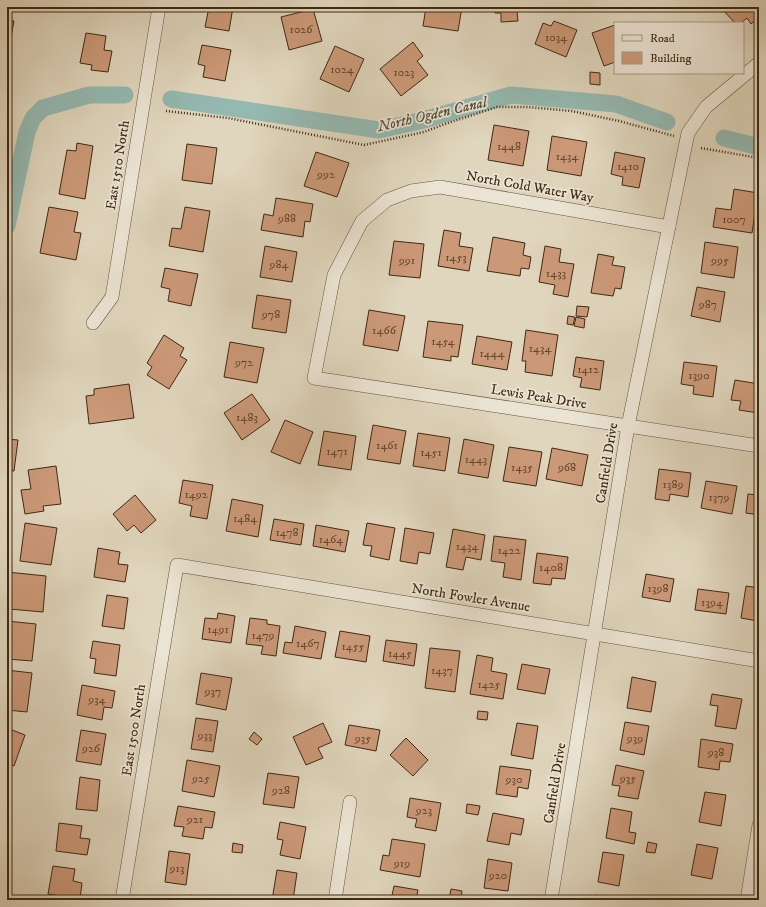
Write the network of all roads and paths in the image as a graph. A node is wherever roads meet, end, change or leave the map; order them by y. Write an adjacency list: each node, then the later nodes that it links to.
1 (159, 7): 8 (street, East 1510 North)
2 (759, 63): 7 (street, Canfield Drive)
3 (166, 112): 4 (path)
4 (678, 137)
5 (701, 148): 6 (path)
6 (759, 158)
7 (669, 227): 9 (street, North Cold Water Way); 10 (street, Canfield Drive)
8 (93, 323)
9 (314, 378): 10 (street, Lewis Peak Drive)
10 (628, 426): 11 (street, Lewis Peak Drive); 13 (street, Canfield Drive)
11 (759, 446)
12 (177, 565): 13 (street, North Fowler Avenue); 18 (street, East 1500 North)
13 (594, 634): 14 (street, North Fowler Avenue); 20 (street, Canfield Drive)
14 (759, 661)
15 (350, 802): 19 (street)
16 (759, 825): 17 (street)
17 (755, 871): 21 (street)
18 (122, 900)
19 (335, 900)
20 (551, 900)
21 (747, 900)

